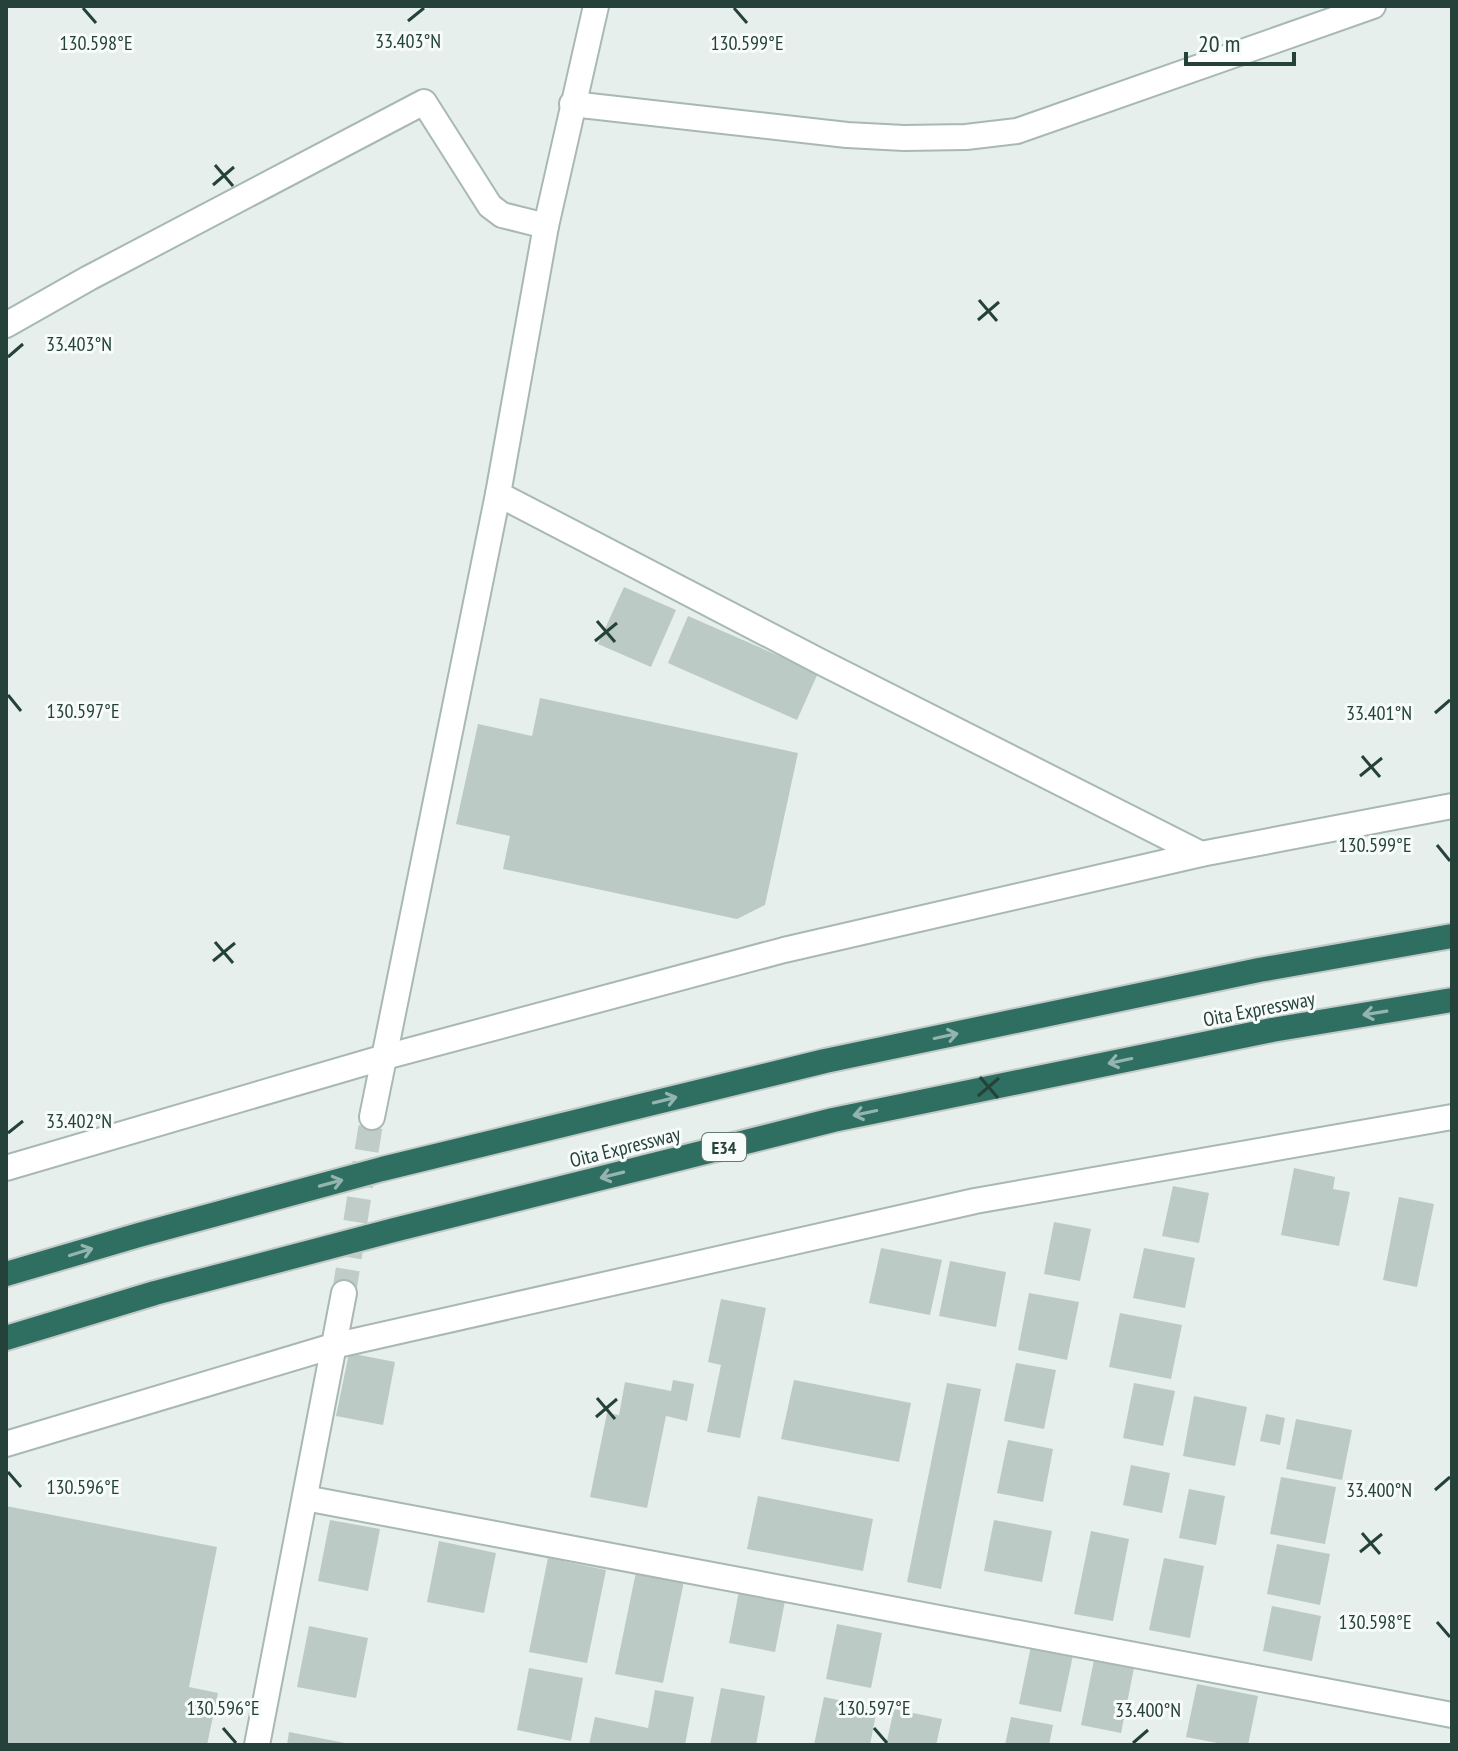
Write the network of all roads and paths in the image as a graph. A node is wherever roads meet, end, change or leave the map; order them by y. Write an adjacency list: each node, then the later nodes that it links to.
1 (596, 6): 3 (street)
2 (1373, 6): 3 (street)
3 (572, 104): 4 (street)
4 (546, 226): 5 (street); 6 (street)
5 (6, 325)
6 (498, 494): 8 (street); 11 (street)
7 (1452, 806): 8 (street)
8 (1201, 854): 11 (street)
9 (1452, 936): 15 (highway, Oita Expressway, one-way to 9)
10 (1452, 1000): 17 (highway, Oita Expressway / E34, one-way to 17)
11 (385, 1057): 12 (street); 14 (street)
12 (372, 1117)
13 (1452, 1117): 18 (street)
14 (6, 1168)
15 (6, 1274)
16 (344, 1293): 18 (street)
17 (6, 1338)
18 (333, 1346): 19 (street); 20 (street)
19 (6, 1444)
20 (305, 1498): 21 (street); 22 (street)
21 (1452, 1715)
22 (257, 1745)

